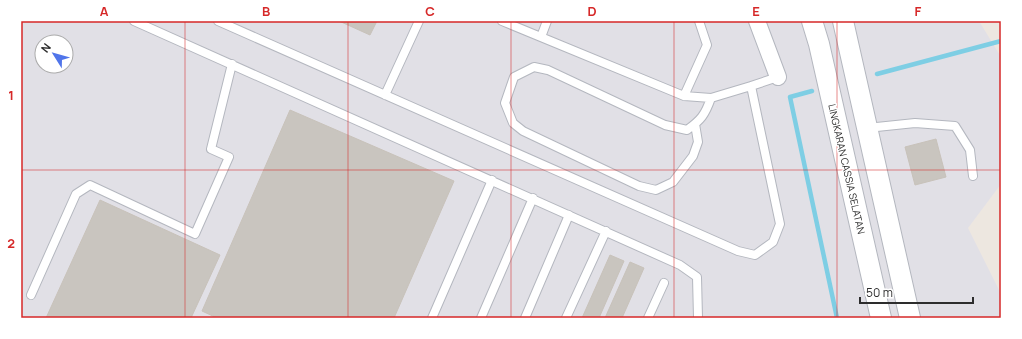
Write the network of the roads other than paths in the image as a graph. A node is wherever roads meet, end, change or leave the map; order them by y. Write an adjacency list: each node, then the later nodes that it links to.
1 (134, 21): 11 (lane)
2 (218, 21): 14 (lane)
3 (418, 21): 14 (lane)
4 (505, 21): 10 (lane)
5 (547, 21): 10 (lane)
6 (699, 21): 15 (lane)
7 (758, 21): 12 (street)
8 (812, 21): 32 (street, LINGKARAN CASSIA SELATAN)
9 (843, 21): 18 (street)
10 (540, 37): 15 (lane)
11 (232, 64): 20 (lane); 25 (lane)
12 (778, 77): 13 (lane)
13 (750, 86): 14 (lane); 16 (lane)
14 (385, 95)
15 (684, 96): 16 (lane)
16 (711, 98): 17 (lane)
17 (695, 124): 17 (lane)
18 (868, 128): 19 (lane); 33 (street)
19 (973, 176)
20 (492, 180): 21 (lane); 26 (lane)
21 (533, 198): 22 (lane); 27 (lane)
22 (569, 215): 23 (lane); 28 (lane)
23 (606, 231): 29 (lane); 31 (lane)
24 (664, 283): 30 (lane)
25 (30, 295)
26 (432, 318)
27 (481, 318)
28 (525, 318)
29 (566, 318)
30 (648, 318)
31 (698, 318)
32 (881, 318)
33 (910, 318)

